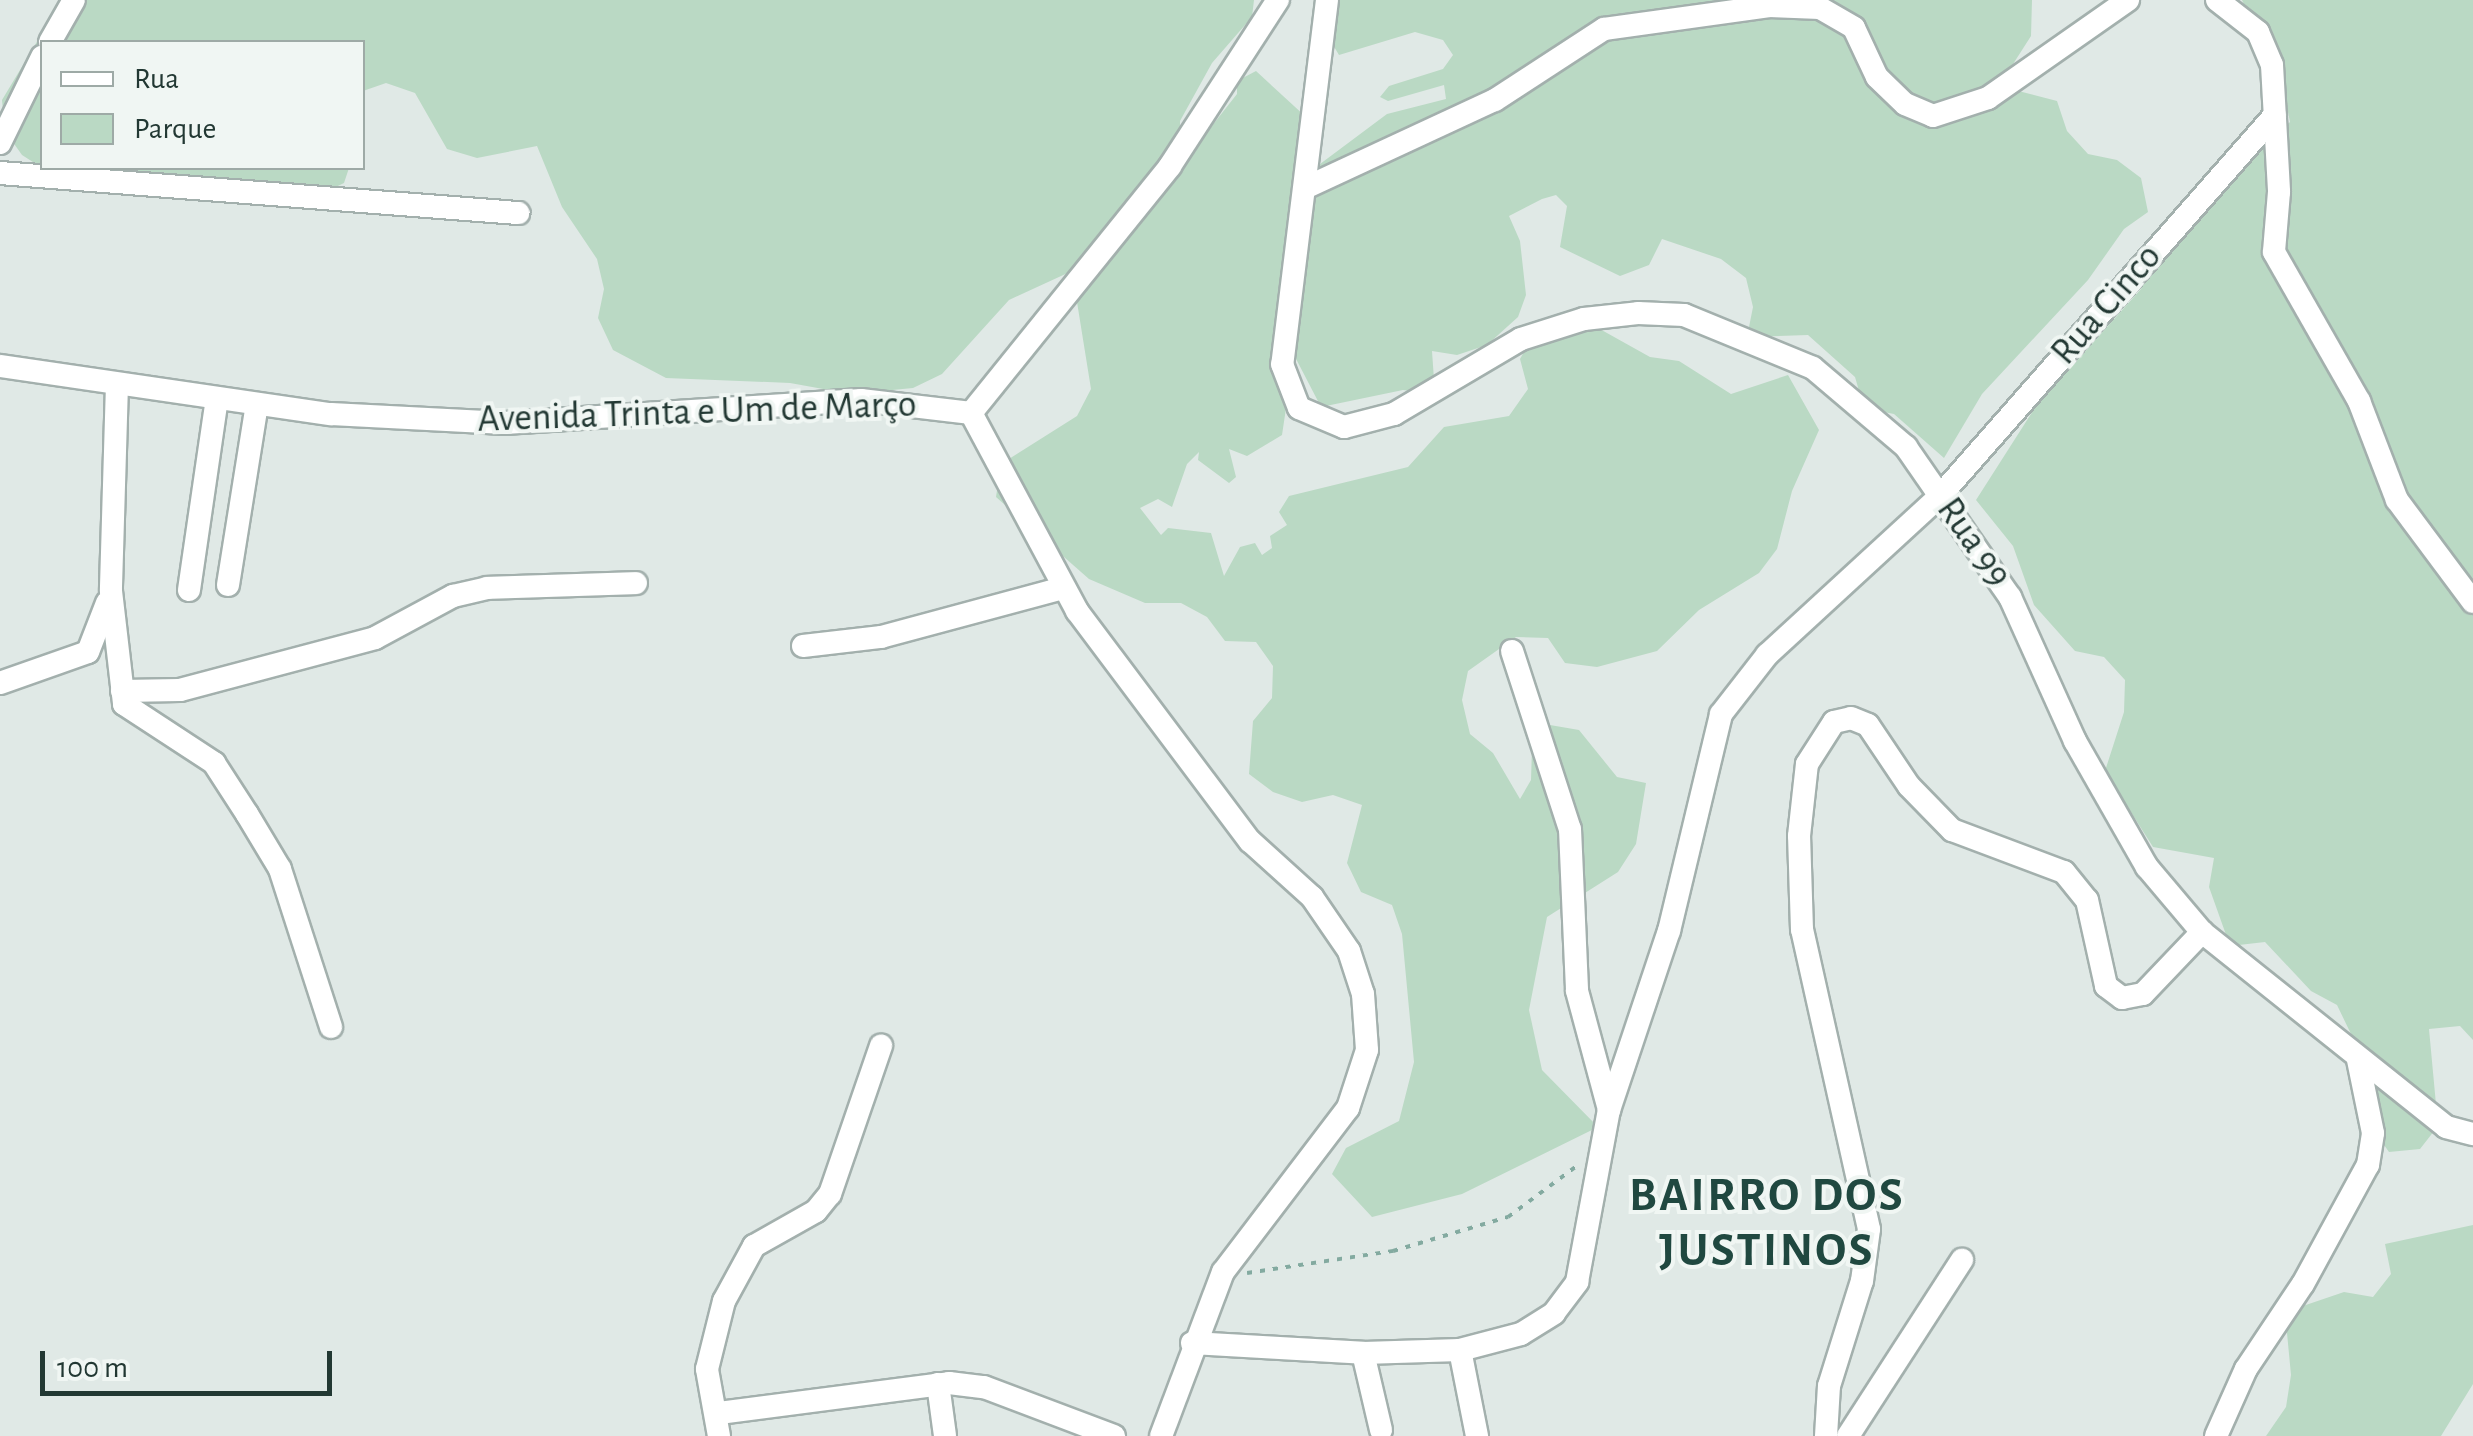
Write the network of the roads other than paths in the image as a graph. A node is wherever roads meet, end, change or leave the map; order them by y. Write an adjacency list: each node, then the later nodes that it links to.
1 (74, 0): 6 (street)
2 (1278, 0): 18 (street)
3 (1326, 0): 12 (street)
4 (2128, 0): 12 (street)
5 (2216, 0): 9 (street)
6 (51, 40)
7 (40, 58): 8 (street)
8 (12, 93): 10 (street)
9 (2275, 115): 19 (street, Rua Cinco); 25 (street)
10 (0, 142)
11 (0, 173): 13 (street)
12 (1305, 188): 19 (street, Rua 99)
13 (518, 212)
14 (0, 366): 15 (street, Avenida Trinta e Um de Março)
15 (118, 384): 16 (street, Avenida Trinta e Um de Março); 24 (street)
16 (217, 398): 17 (street, Avenida Trinta e Um de Março); 23 (street)
17 (256, 404): 18 (street, Avenida Trinta e Um de Março); 21 (street)
18 (971, 414): 22 (street, Avenida Trinta e Um de Março)
19 (1940, 496): 30 (street, Rua 99); 34 (street, Rua Cinco)
20 (636, 583): 29 (street)
21 (228, 585)
22 (1062, 588): 26 (street); 37 (street, Avenida Trinta e Um de Março)
23 (190, 590)
24 (111, 591): 28 (street); 29 (street)
25 (2473, 602)
26 (803, 646)
27 (1512, 651): 34 (street)
28 (0, 683)
29 (122, 691): 31 (street)
30 (2202, 932): 33 (street, Rua 99); 47 (street)
31 (331, 1027)
32 (881, 1046): 41 (street)
33 (2358, 1060): 35 (street, Rua 99); 49 (street)
34 (1609, 1110): 38 (street)
35 (2473, 1134)
36 (1962, 1260): 48 (street)
37 (1192, 1343): 39 (street); 45 (street, Avenida Trinta e Um de Março)
38 (1460, 1350): 39 (street); 46 (street)
39 (1363, 1353): 42 (street)
40 (938, 1384): 41 (street); 43 (street); 44 (street)
41 (719, 1425)
42 (1381, 1430)
43 (944, 1436)
44 (1114, 1436)
45 (1161, 1436)
46 (1477, 1436)
47 (1826, 1436)
48 (1848, 1436)
49 (2216, 1436)

